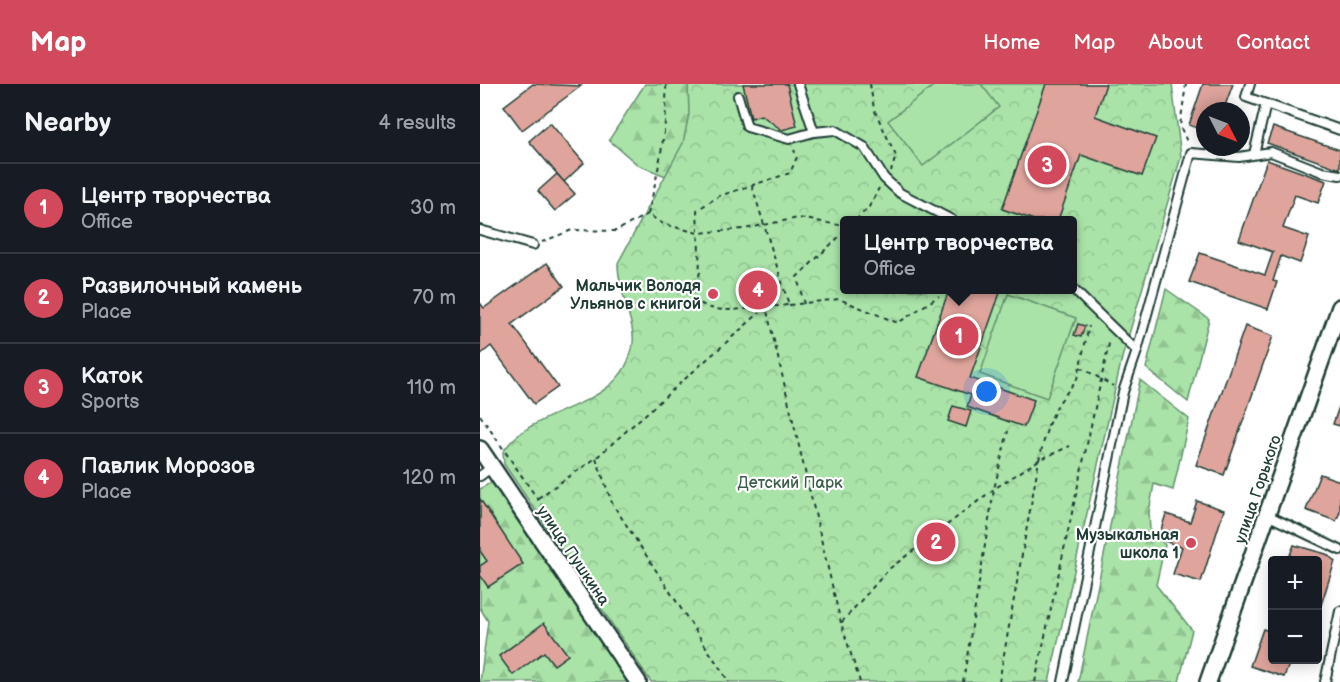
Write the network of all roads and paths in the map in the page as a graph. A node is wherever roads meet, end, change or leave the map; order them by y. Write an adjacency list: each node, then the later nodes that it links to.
1 (666, 84): 16 (path)
2 (798, 84): 9 (lane)
3 (870, 84): 14 (path)
4 (1186, 84): 11 (path)
5 (1250, 84): 7 (lane)
6 (738, 96): 10 (lane)
7 (1266, 104): 8 (lane); 12 (lane)
8 (1340, 130)
9 (814, 132): 10 (lane); 14 (lane)
10 (789, 139): 15 (path)
11 (1191, 153): 12 (lane); 33 (lane)
12 (1254, 154): 13 (lane)
13 (1340, 175)
14 (884, 178): 17 (path); 18 (lane)
15 (752, 186): 19 (path); 22 (path)
16 (648, 214): 22 (path); 24 (path)
17 (860, 216)
18 (944, 216)
19 (763, 225): 20 (path); 22 (path); 28 (path)
20 (840, 225)
21 (480, 230): 24 (lane)
22 (698, 233): 29 (path)
23 (840, 236): 27 (path)
24 (533, 245)
25 (1077, 293): 32 (lane)
26 (939, 296): 27 (path)
27 (804, 304): 28 (path)
28 (789, 305): 29 (path)
29 (766, 307): 41 (path); 50 (path)
30 (1340, 307): 46 (street, улица Горького)
31 (1089, 326): 34 (path)
32 (1113, 327): 33 (lane); 35 (path)
33 (1137, 351): 36 (lane)
34 (1080, 367): 35 (path); 42 (path)
35 (1102, 380): 36 (path); 56 (path)
36 (1123, 392): 57 (lane)
37 (480, 416): 45 (path)
38 (1008, 431): 44 (path)
39 (1070, 446): 42 (path)
40 (480, 449): 43 (street, улица Пушкина)
41 (596, 458): 45 (path); 52 (path)
42 (1039, 460): 44 (path); 55 (path)
43 (486, 471): 51 (street, улица Пушкина)
44 (994, 489): 50 (path); 54 (path)
45 (538, 498): 47 (path)
46 (1267, 515): 48 (lane); 58 (street, улица Горького)
47 (565, 539)
48 (1340, 550)
49 (1340, 611): 59 (lane)
50 (842, 623): 53 (path)
51 (638, 682)
52 (729, 682)
53 (860, 682)
54 (963, 682)
55 (999, 682)
56 (1035, 682)
57 (1063, 682)
58 (1208, 682)
59 (1325, 682)

